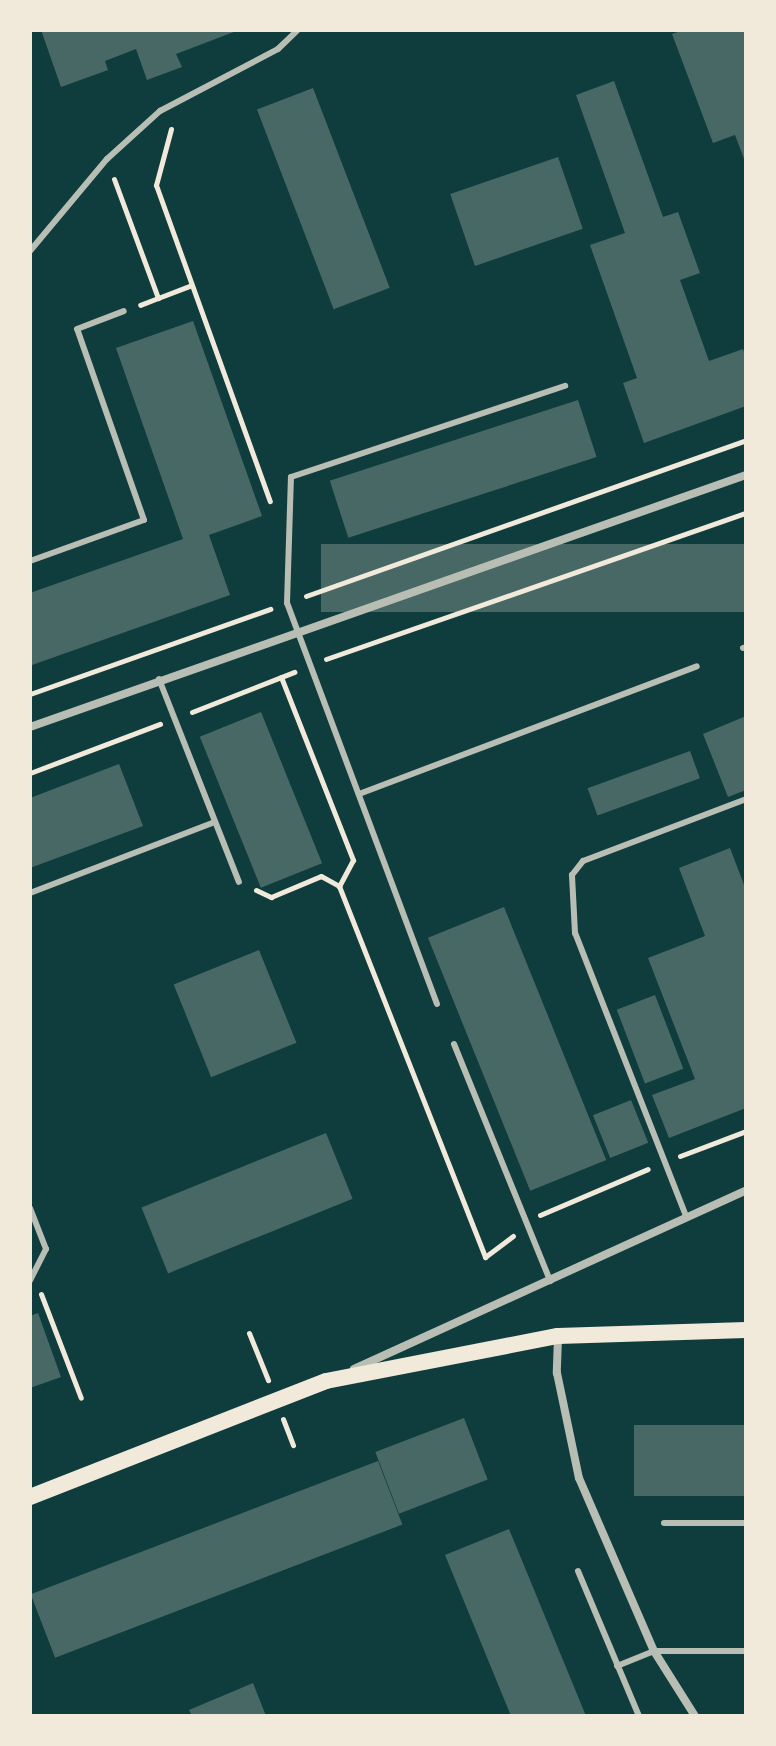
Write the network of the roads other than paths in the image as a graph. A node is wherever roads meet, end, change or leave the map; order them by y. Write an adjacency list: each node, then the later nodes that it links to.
1 (298, 30): 2 (lane)
2 (30, 251)
3 (124, 311): 6 (lane)
4 (565, 386): 7 (lane)
5 (746, 475): 7 (street)
6 (30, 561)
7 (295, 630): 9 (street); 11 (lane)
8 (697, 666): 11 (lane)
9 (159, 679): 10 (street); 13 (lane)
10 (30, 727)
11 (359, 794): 16 (lane)
12 (746, 799): 20 (lane)
13 (215, 822): 14 (lane); 15 (lane)
14 (239, 882)
15 (30, 893)
16 (437, 1004)
17 (454, 1044): 22 (lane)
18 (746, 1190): 20 (street)
19 (30, 1208): 21 (lane)
20 (686, 1216): 22 (street)
21 (32, 1278)
22 (550, 1281): 25 (street)
23 (746, 1330): 24 (main road)
24 (558, 1336): 25 (main road); 30 (street)
25 (326, 1381): 26 (main road)
26 (30, 1497)
27 (664, 1523): 28 (lane)
28 (746, 1523)
29 (578, 1571): 32 (lane)
30 (654, 1651): 31 (lane); 32 (lane); 34 (street)
31 (746, 1651)
32 (617, 1666): 33 (lane)
33 (639, 1716)
34 (695, 1716)

